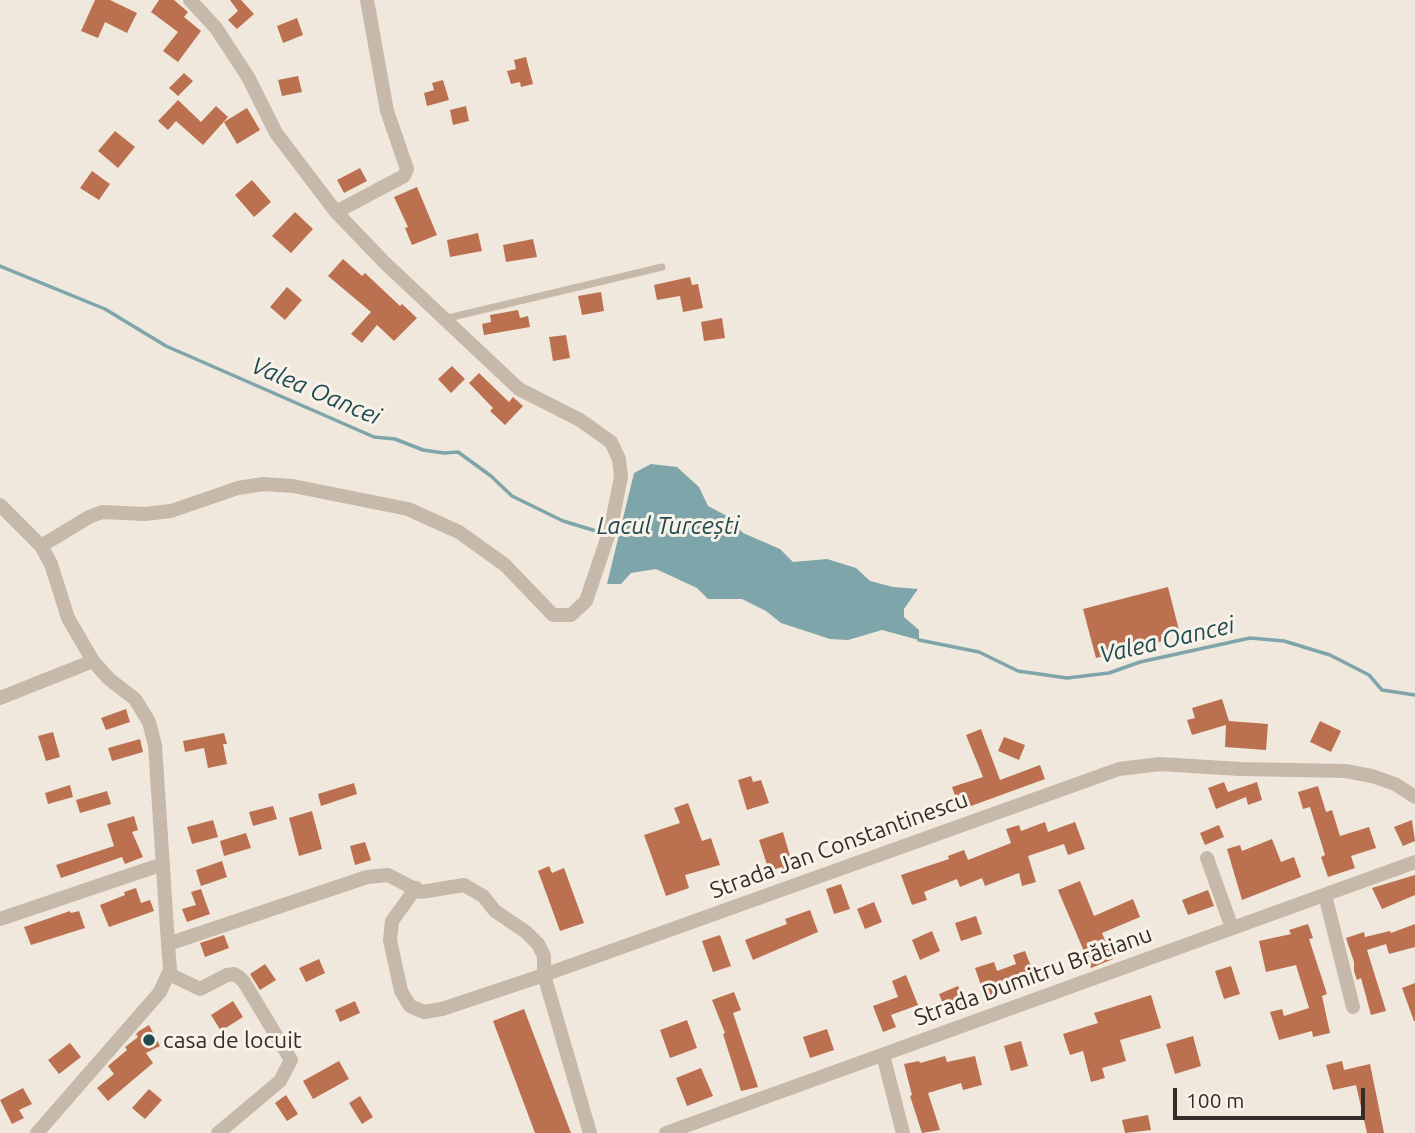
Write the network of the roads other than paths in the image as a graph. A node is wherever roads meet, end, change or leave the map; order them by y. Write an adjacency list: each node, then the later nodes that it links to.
1 (190, 0): 3 (street)
2 (367, 0): 3 (street)
3 (336, 212): 5 (street)
4 (662, 267): 5 (lane)
5 (444, 319): 7 (street)
6 (0, 505): 7 (street)
7 (41, 546): 8 (street)
8 (93, 661): 9 (street); 13 (street)
9 (0, 698)
10 (1415, 797): 20 (street, Strada Jan Constantinescu)
11 (1207, 858): 17 (street)
12 (1415, 862): 15 (street, Strada Dumitru Brătianu)
13 (163, 863): 16 (street); 18 (street)
14 (416, 888): 18 (street); 20 (street); 20 (street, Strada Jan Constantinescu)
15 (1325, 895): 17 (street, Strada Dumitru Brătianu); 21 (street)
16 (0, 919)
17 (1232, 928): 22 (street, Strada Dumitru Brătianu)
18 (169, 944): 19 (street)
19 (169, 974): 23 (street); 24 (street)
20 (544, 975): 25 (street)
21 (1353, 1007)
22 (883, 1055): 26 (street, Strada Dumitru Brătianu); 27 (street)
23 (37, 1133)
24 (218, 1133)
25 (590, 1133)
26 (666, 1133)
27 (903, 1133)

